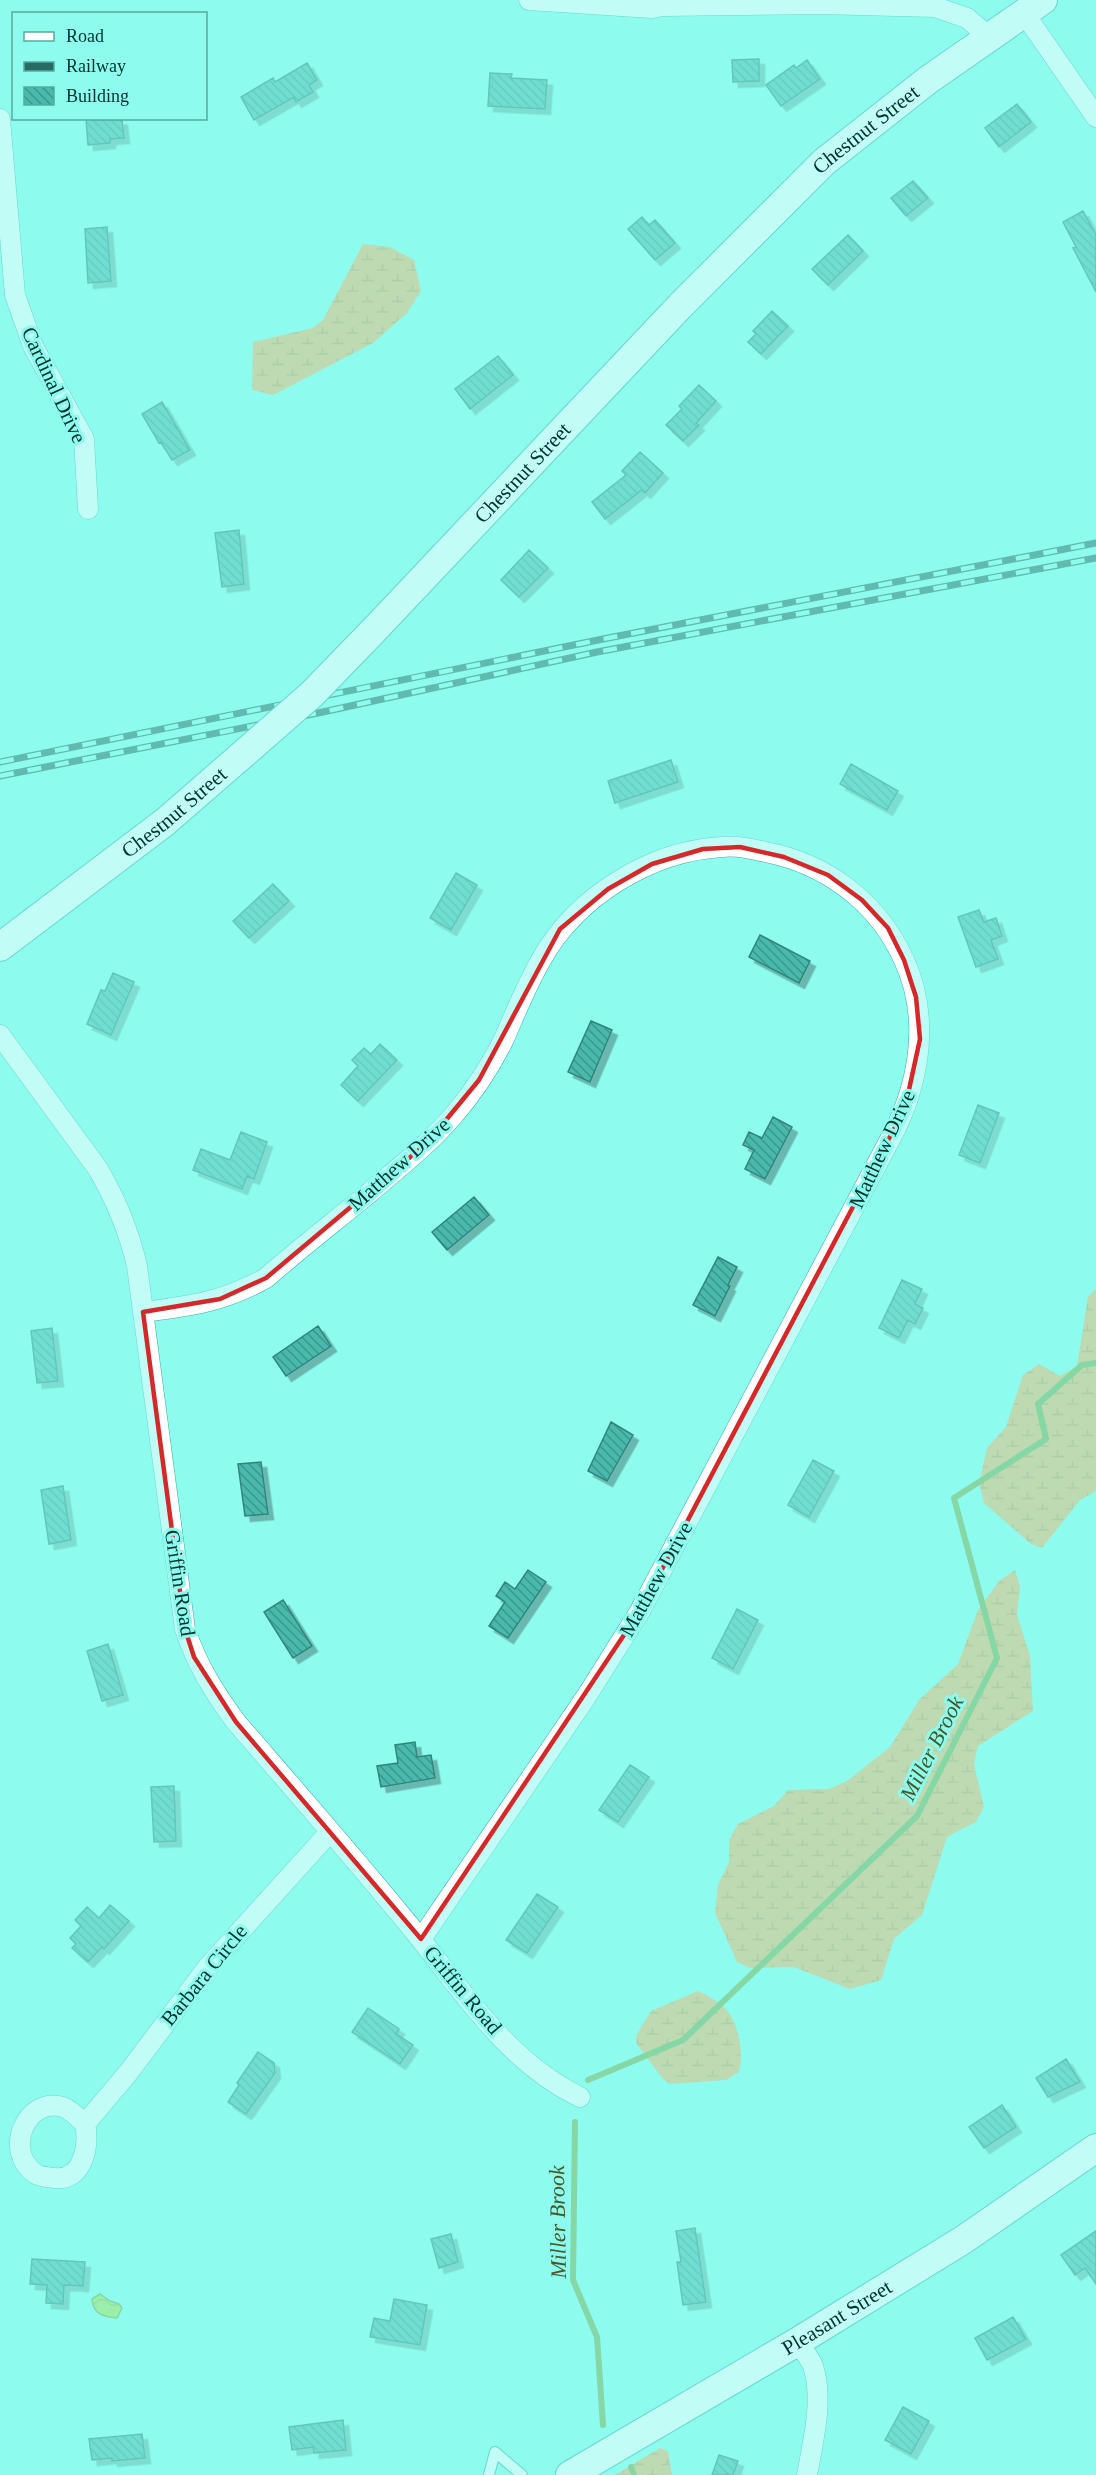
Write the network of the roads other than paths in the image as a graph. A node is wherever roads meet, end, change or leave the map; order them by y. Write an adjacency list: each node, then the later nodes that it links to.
1 (529, 0): 2 (street)
2 (821, 2): 4 (street)
3 (1033, 6): 4 (main road, Chestnut Street); 5 (street)
4 (989, 37): 8 (main road, Chestnut Street, bridge)
5 (1096, 117)
6 (0, 118): 7 (street, Cardinal Drive)
7 (88, 509)
8 (0, 947)
9 (0, 1035): 10 (street, Griffin Road)
10 (143, 1312): 11 (street, Griffin Road); 12 (street, Matthew Drive)
11 (329, 1833): 12 (street, Griffin Road); 14 (street, Barbara Circle)
12 (421, 1939): 13 (street, Griffin Road)
13 (580, 2097)
14 (85, 2124)
15 (1096, 2148): 16 (main road, Pleasant Street)
16 (797, 2342): 19 (main road, Pleasant Street); 20 (street)
17 (489, 2475): 18 (lane)
18 (522, 2475)
19 (570, 2475)
20 (807, 2475)

